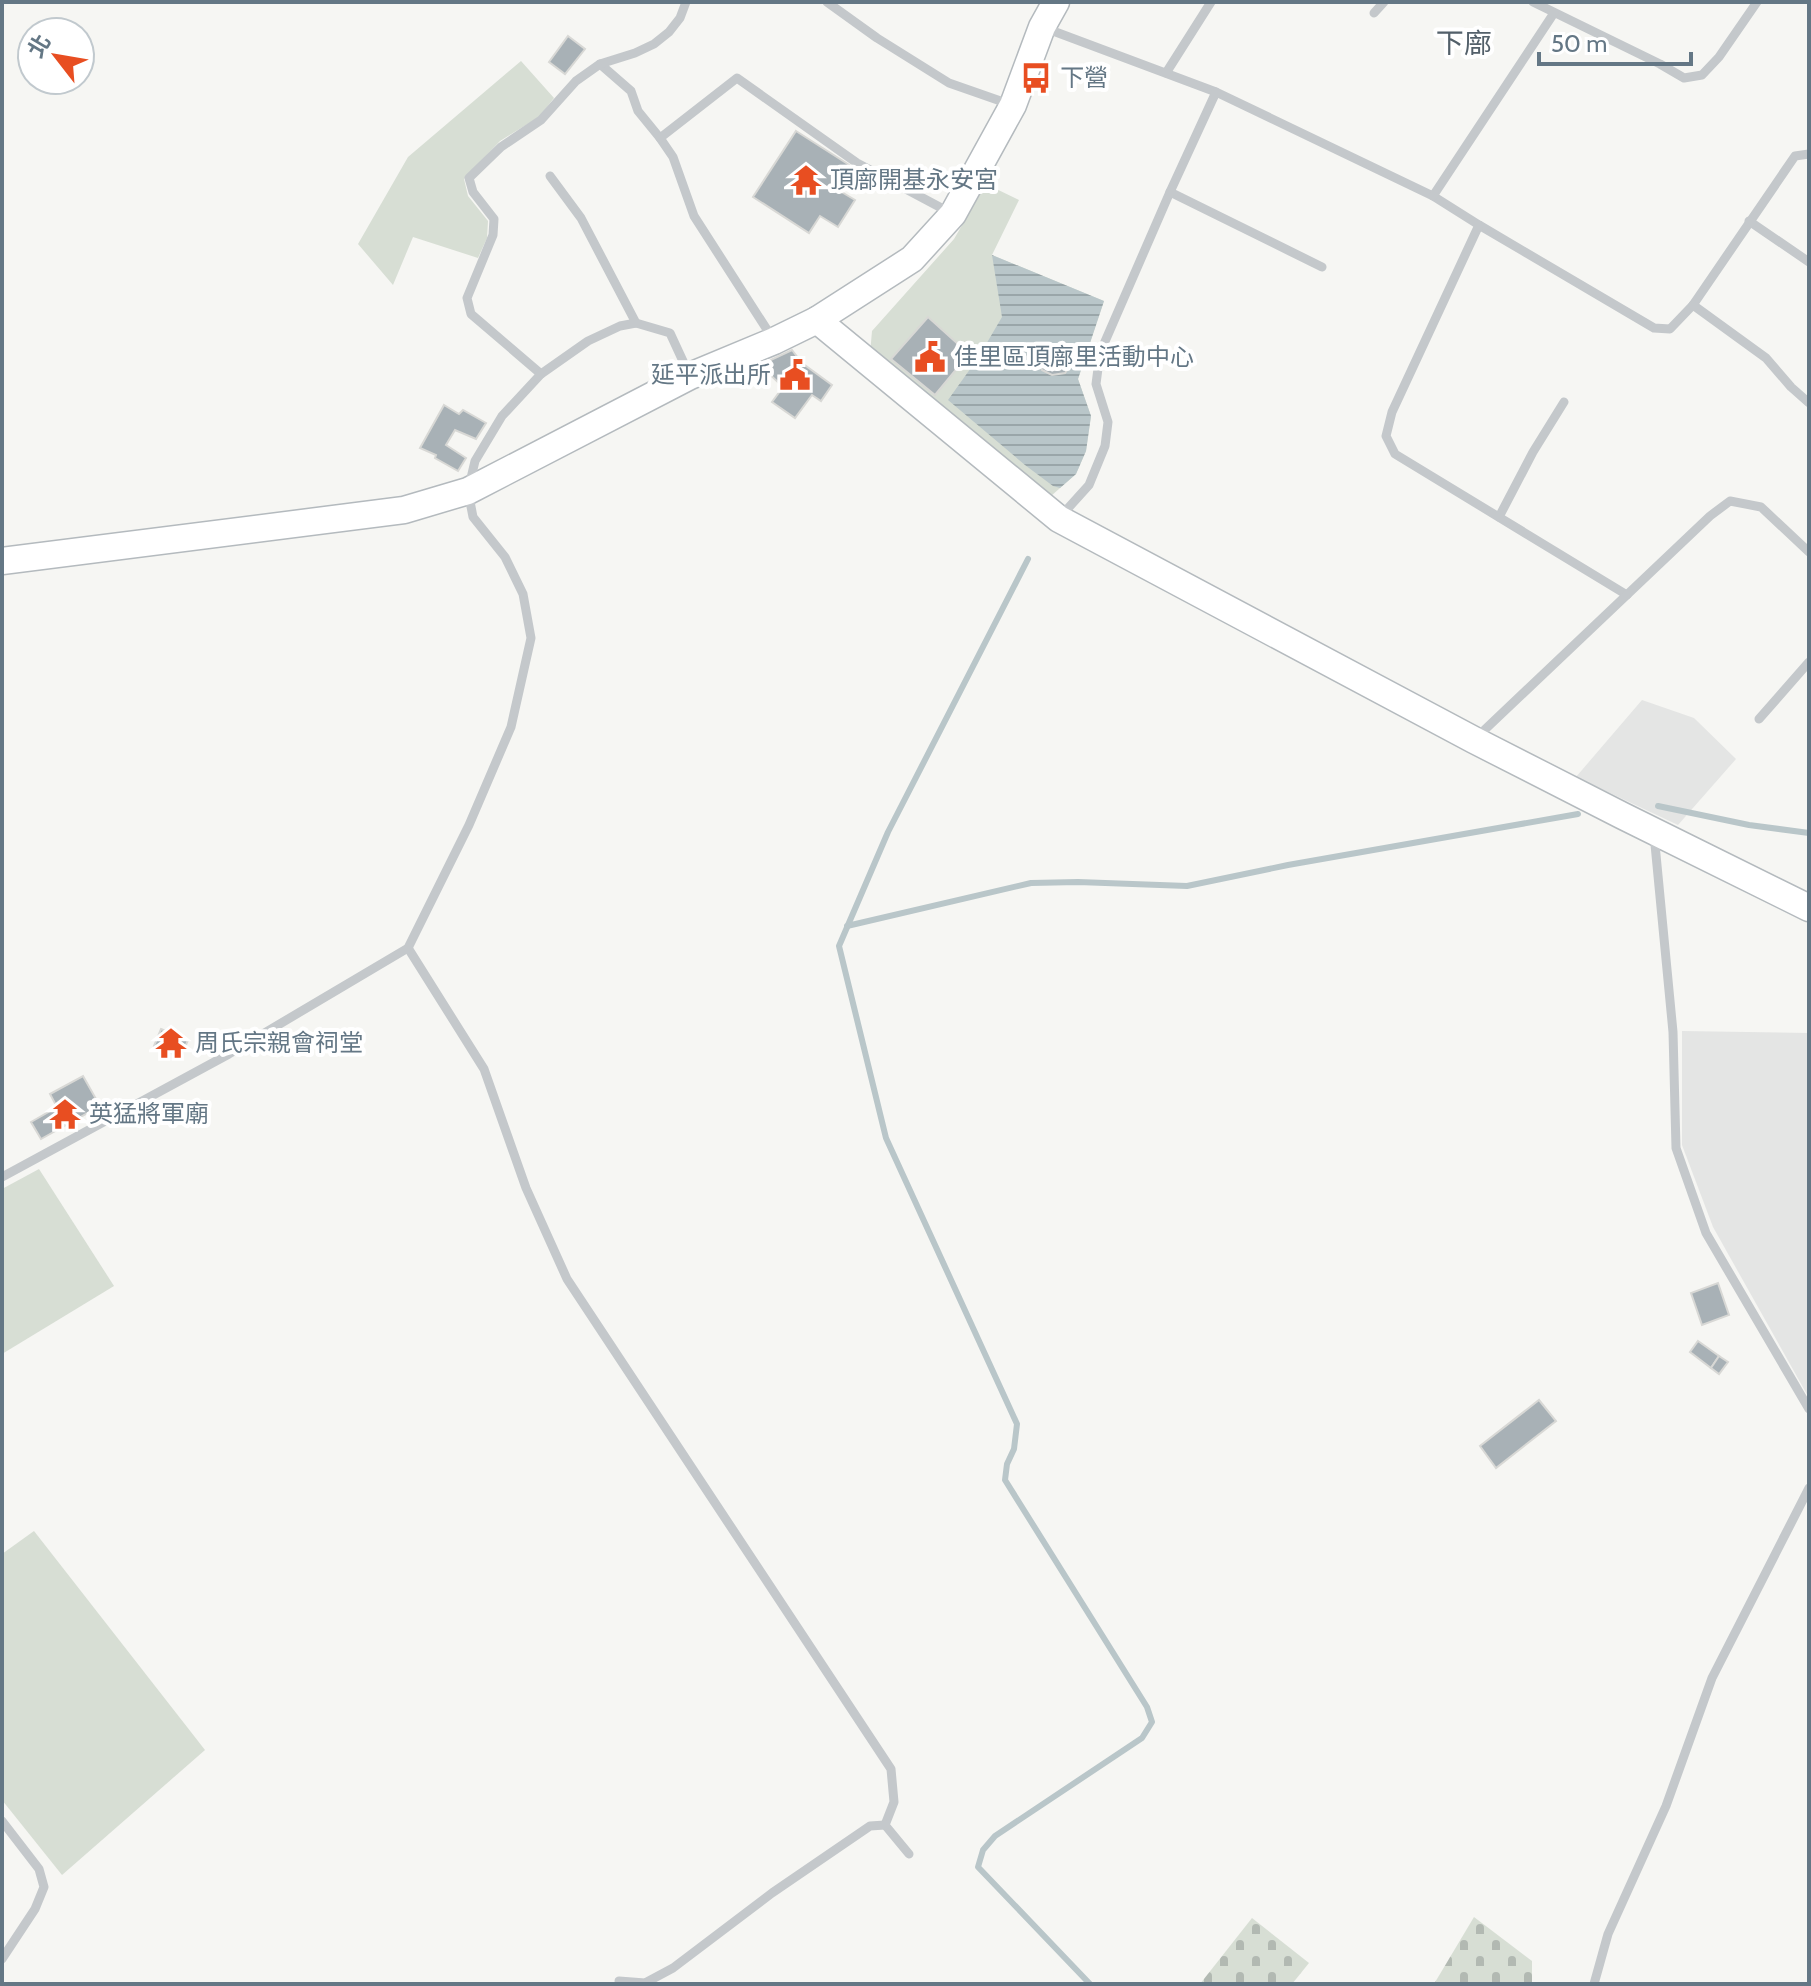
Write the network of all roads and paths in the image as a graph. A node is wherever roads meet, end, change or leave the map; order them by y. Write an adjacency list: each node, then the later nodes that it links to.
1 (686, 2): 11 (lane)
2 (827, 2): 14 (lane)
3 (1056, 2): 10 (street)
4 (1211, 2): 12 (lane)
5 (1384, 2): 8 (lane)
6 (1533, 2): 9 (lane)
7 (1757, 2): 9 (lane)
8 (1374, 13)
9 (1554, 13): 19 (lane)
10 (1042, 27): 12 (lane); 14 (street)
11 (600, 64): 15 (lane); 29 (lane)
12 (1166, 73): 13 (lane)
13 (1216, 92): 18 (lane); 19 (lane)
14 (1013, 105): 20 (street)
15 (660, 138): 20 (lane); 28 (lane)
16 (1809, 154): 21 (lane)
17 (550, 176): 27 (lane)
18 (1170, 192): 24 (lane); 35 (lane)
19 (1433, 196): 22 (lane)
20 (953, 214): 26 (street)
21 (1749, 221): 23 (lane); 25 (lane)
22 (1479, 225): 25 (lane); 34 (lane)
23 (1809, 262)
24 (1322, 267)
25 (1693, 305): 32 (lane)
26 (817, 320): 28 (street); 35 (street)
27 (636, 323): 29 (lane); 30 (lane)
28 (774, 341): 30 (street)
29 (541, 374): 33 (lane)
30 (690, 376): 33 (street)
31 (1564, 402): 34 (lane)
32 (1809, 403)
33 (468, 491): 37 (street); 44 (lane)
34 (1499, 517): 38 (lane)
35 (1059, 519): 41 (street)
36 (1809, 552): 38 (lane)
37 (2, 561)
38 (1627, 595): 41 (lane)
39 (1809, 662): 40 (lane)
40 (1759, 719)
41 (1474, 740): 42 (street)
42 (1654, 830): 43 (street); 46 (lane)
43 (1809, 908)
44 (408, 948): 45 (lane); 49 (lane)
45 (2, 1177)
46 (1809, 1409)
47 (1809, 1488): 53 (lane)
48 (2, 1821): 51 (lane)
49 (885, 1825): 50 (lane); 52 (lane)
50 (909, 1854)
51 (2, 1959)
52 (619, 1981)
53 (1594, 1984)

